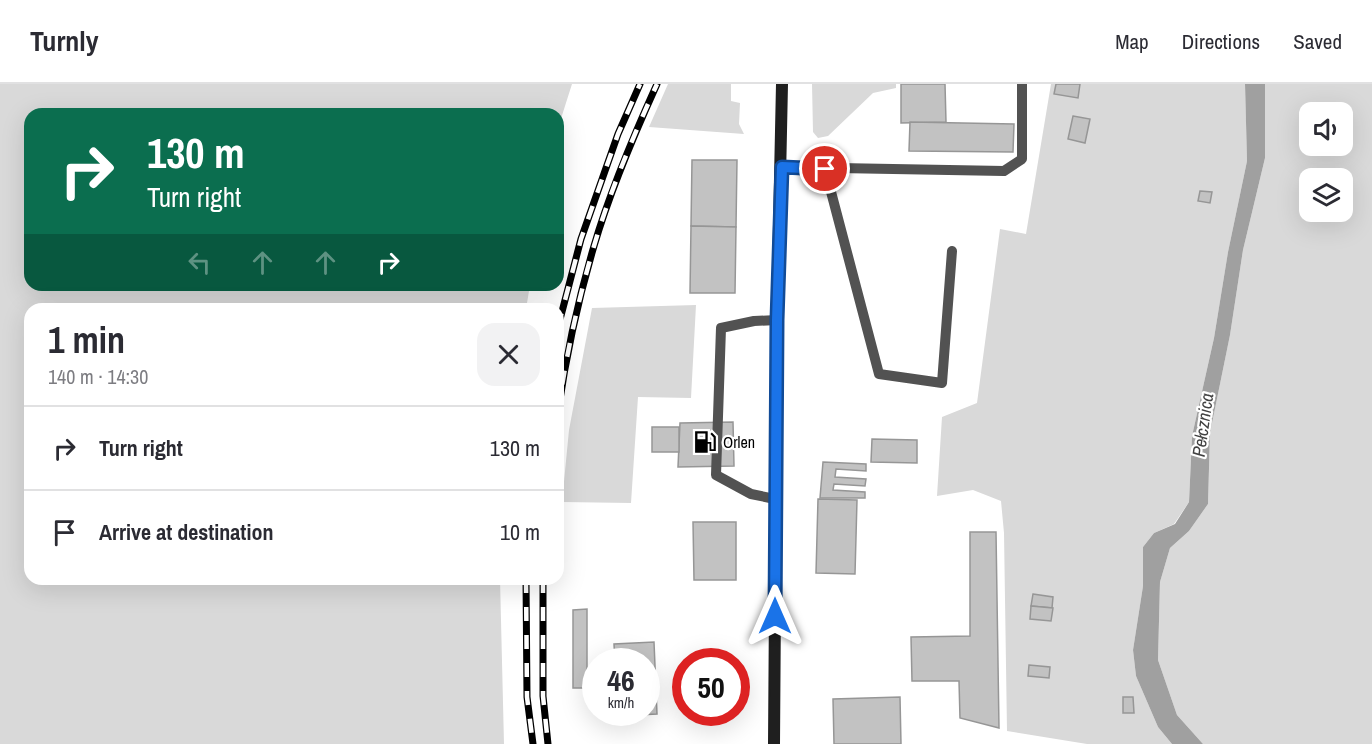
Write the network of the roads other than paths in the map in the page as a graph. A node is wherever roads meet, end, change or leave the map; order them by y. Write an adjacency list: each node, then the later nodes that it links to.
1 (782, 84): 3 (main road)
2 (1022, 84): 4 (lane)
3 (782, 167): 4 (lane); 6 (main road)
4 (825, 169): 5 (lane)
5 (952, 250)
6 (777, 320): 7 (main road); 7 (lane)
7 (775, 499): 8 (main road)
8 (774, 744)

